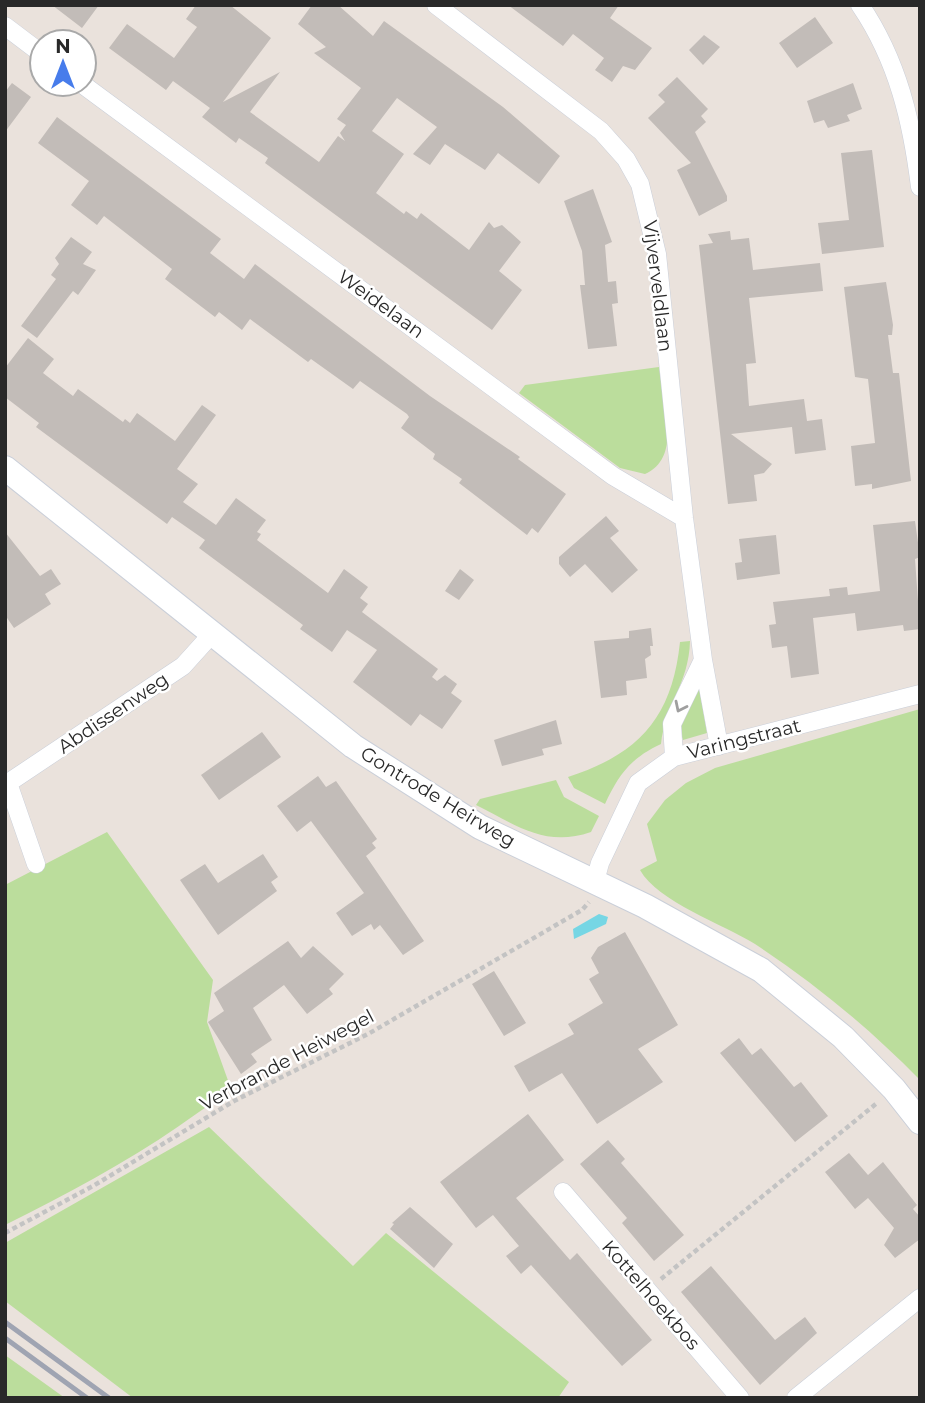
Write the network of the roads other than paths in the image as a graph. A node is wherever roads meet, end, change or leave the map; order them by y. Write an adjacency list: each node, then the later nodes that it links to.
1 (436, 5): 8 (street, Vijverveldlaan)
2 (860, 5): 6 (street)
3 (5, 26): 4 (street)
4 (28, 43)
5 (98, 96): 8 (street, Weidelaan)
6 (920, 187)
7 (5, 468): 9 (street, Gontrode Heirweg)
8 (684, 518): 10 (street, Vijverveldlaan)
9 (211, 635): 14 (street, Abdissenweg); 16 (street, Gontrode Heirweg)
10 (703, 660): 12 (street, Vijverveldlaan); 13 (street, one-way to 13)
11 (920, 694): 12 (street, Varingstraat)
12 (719, 746): 13 (street, Varingstraat)
13 (674, 757): 16 (street, Varingstraat)
14 (7, 781): 15 (street, Abdissenweg)
15 (36, 864)
16 (595, 881): 17 (street, Gontrode Heirweg)
17 (920, 1122)
18 (563, 1192): 20 (street, Kottelhoekbos)
19 (920, 1298): 21 (street)
20 (740, 1398)
21 (796, 1398)

